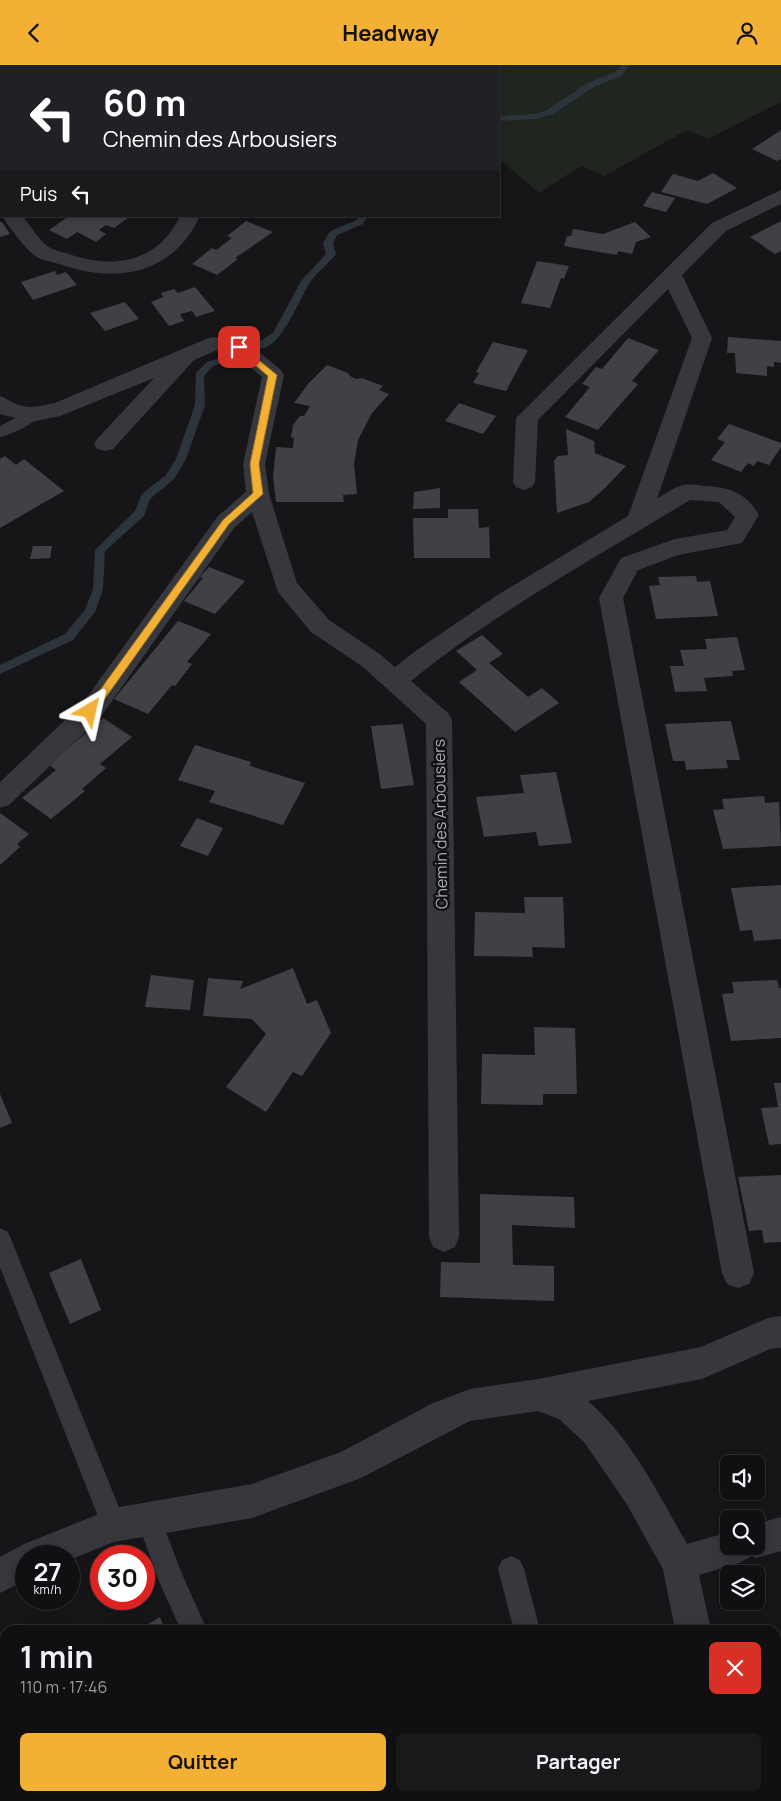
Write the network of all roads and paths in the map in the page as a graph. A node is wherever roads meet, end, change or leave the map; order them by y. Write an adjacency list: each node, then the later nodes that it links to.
1 (781, 195): 4 (street)
2 (13, 217): 3 (street)
3 (190, 217)
4 (671, 274): 10 (street); 12 (street)
5 (187, 355): 7 (street, Chemin des Arbousiers); 9 (street, Chemin des Arbousiers); 11 (street, Chemin des Arbousiers)
6 (0, 403): 7 (street, Chemin des Arbousiers)
7 (30, 415): 8 (lane)
8 (0, 432)
9 (105, 444)
10 (524, 482)
11 (258, 494): 13 (street, Chemin des Arbousiers); 14 (street)
12 (639, 519): 13 (street); 17 (street)
13 (395, 681): 15 (street, Chemin des Arbousiers)
14 (0, 798)
15 (444, 1237)
16 (0, 1239): 21 (lane)
17 (738, 1273)
18 (781, 1332): 19 (street)
19 (538, 1395): 20 (street); 26 (street)
20 (148, 1520): 21 (street); 30 (lane)
21 (114, 1525): 24 (street)
22 (781, 1534): 23 (street)
23 (765, 1538)
24 (64, 1545)
25 (720, 1552): 26 (street)
26 (679, 1564): 32 (street)
27 (15, 1567): 29 (street)
28 (512, 1569): 31 (lane)
29 (0, 1576)
30 (192, 1625)
31 (527, 1625)
32 (692, 1625)

